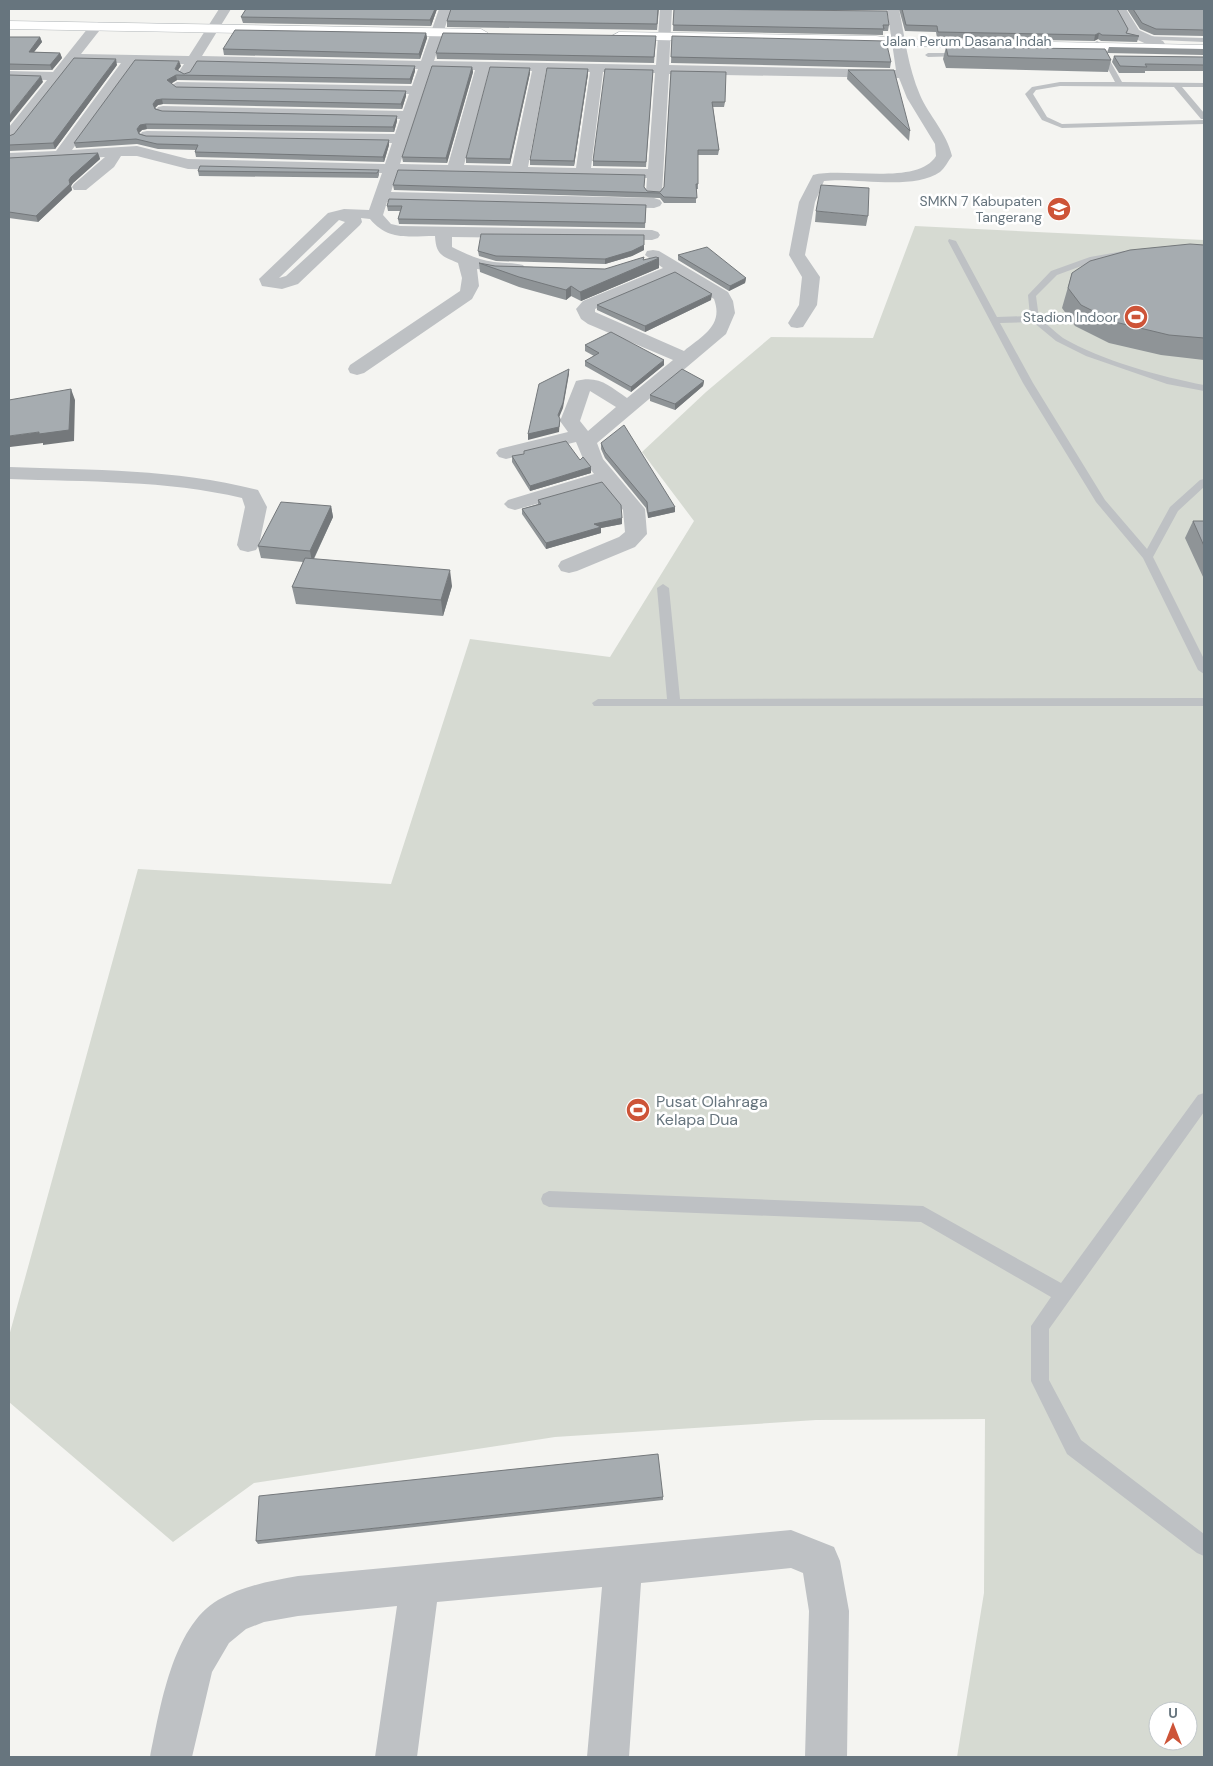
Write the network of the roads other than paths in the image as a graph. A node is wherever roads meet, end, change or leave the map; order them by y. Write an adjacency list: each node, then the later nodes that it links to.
1 (225, 9): 10 (street)
2 (445, 9): 11 (street)
3 (666, 9): 14 (street)
4 (726, 9): 6 (street)
5 (1120, 9): 16 (street)
6 (839, 11)
7 (890, 11): 15 (street)
8 (9, 25): 9 (street)
9 (97, 26): 10 (street); 25 (street)
10 (212, 28): 11 (street); 28 (street)
11 (436, 33): 12 (street); 29 (street)
12 (496, 34)
13 (605, 36): 14 (street, Jalan Perum Dasana Indah)
14 (665, 37): 15 (street, Jalan Perum Dasana Indah); 33 (street)
15 (899, 40): 20 (street, Jalan Perum Dasana Indah); 34 (street)
16 (1129, 40): 18 (street, Jalan Perum Dasana Indah); 22 (street, Jalan Perum Dasana Indah)
17 (1204, 40): 18 (lane)
18 (1156, 44): 19 (street, Jalan Perum Dasana Indah); 21 (street, Jalan Perum Dasana Indah)
19 (1204, 44)
20 (956, 46): 22 (street, Jalan Perum Dasana Indah); 23 (lane); 24 (lane)
21 (1204, 49)
22 (1099, 51): 26 (lane); 37 (lane)
23 (928, 55)
24 (968, 56)
25 (71, 58): 27 (street); 36 (street)
26 (1116, 58)
27 (131, 59): 28 (street); 51 (street)
28 (193, 60): 29 (street); 40 (street)
29 (426, 65): 30 (street); 41 (street)
30 (483, 66): 31 (street); 54 (street)
31 (540, 67): 32 (street); 55 (street)
32 (597, 68): 33 (street); 56 (street)
33 (662, 70): 34 (street); 57 (street)
34 (904, 74): 75 (street)
35 (9, 75): 36 (street)
36 (57, 76): 47 (street)
37 (1120, 85): 38 (lane); 45 (lane)
38 (1176, 85): 39 (lane); 44 (lane)
39 (1204, 85)
40 (177, 86): 41 (street); 42 (street)
41 (417, 90): 43 (street)
42 (162, 110): 43 (street); 46 (street)
43 (409, 115): 48 (street)
44 (1204, 117)
45 (1204, 122)
46 (147, 135): 48 (street); 49 (street)
47 (9, 136)
48 (400, 139): 53 (street)
49 (137, 151): 50 (street); 53 (street)
50 (116, 152): 51 (street); 58 (street)
51 (61, 155): 52 (street)
52 (9, 158)
53 (391, 168): 54 (street); 59 (street)
54 (455, 169): 55 (street)
55 (518, 171): 56 (street)
56 (583, 172): 57 (street)
57 (656, 174): 60 (street)
58 (80, 187)
59 (382, 197): 60 (street); 62 (street)
60 (654, 203): 64 (street)
61 (337, 215): 62 (street); 66 (street); 67 (street)
62 (375, 215): 63 (street)
63 (443, 231): 64 (street); 69 (street)
64 (652, 236): 71 (street)
65 (952, 242): 74 (lane)
66 (302, 246): 67 (street); 67 (street)
67 (324, 250)
68 (1132, 252): 73 (lane)
69 (466, 260): 70 (street); 78 (street)
70 (530, 269)
71 (676, 269): 72 (street); 76 (street)
72 (726, 315): 76 (street); 77 (street)
73 (1035, 318): 74 (lane); 79 (lane)
74 (994, 320): 88 (lane)
75 (797, 323)
76 (657, 347): 77 (street)
77 (684, 358): 80 (street)
78 (357, 369)
79 (1204, 388)
80 (627, 406): 81 (street); 81 (street)
81 (583, 438): 82 (street); 84 (street)
82 (506, 453)
83 (9, 473): 87 (street)
84 (607, 477): 86 (street); 89 (street)
85 (1204, 482): 88 (lane)
86 (515, 504)
87 (248, 546)
88 (1148, 557): 91 (lane)
89 (569, 566)
90 (663, 588): 94 (lane)
91 (1204, 670)
92 (1204, 702): 94 (lane)
93 (598, 703): 94 (lane)
94 (674, 703)
95 (1204, 1100): 97 (lane)
96 (549, 1199): 97 (lane)
97 (1063, 1294): 98 (lane)
98 (1204, 1546)
99 (623, 1565): 100 (street); 103 (street); 104 (street)
100 (420, 1584): 101 (street); 102 (street)
101 (171, 1757)
102 (396, 1757)
103 (608, 1757)
104 (826, 1757)

